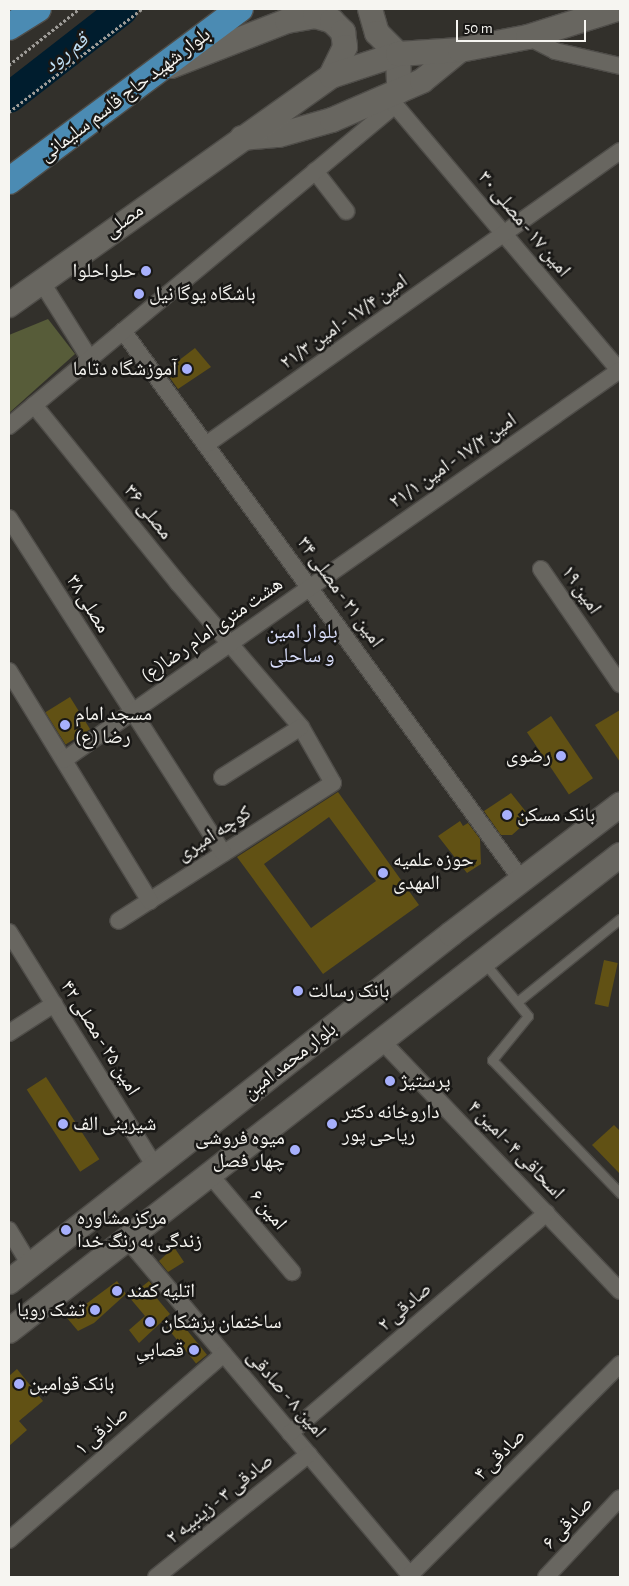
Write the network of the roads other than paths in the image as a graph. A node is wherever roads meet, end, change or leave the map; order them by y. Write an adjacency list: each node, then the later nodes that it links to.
1 (28, 9): 6 (main road)
2 (38, 9): 6 (main road)
3 (240, 9): 11 (main road, بلوار شهید حاج قاسم سلیمانی)
4 (370, 9): 9 (main road)
5 (617, 9): 7 (main road)
6 (9, 27)
7 (528, 37): 8 (main road); 10 (street)
8 (460, 50): 9 (main road); 13 (main road)
9 (398, 54): 12 (main road); 13 (main road)
10 (620, 66)
11 (156, 72): 12 (main road); 17 (main road, بلوار شهید حاج قاسم سلیمانی)
12 (331, 76): 14 (main road, مصلی)
13 (397, 98): 14 (main road); 16 (street); 19 (street, امین ۱۷ - مصلی ۳۰)
14 (240, 139): 20 (main road, مصلی)
15 (620, 151): 19 (street, امین ۱۷/۴ - امین ۲۱/۳)
16 (315, 171): 18 (street); 22 (street)
17 (9, 181)
18 (346, 211)
19 (506, 234): 24 (street, امین ۱۷ - مصلی ۳۰); 27 (street, امین ۱۷/۴ - امین ۲۱/۳)
20 (41, 281): 21 (main road, مصلی); 23 (street)
21 (9, 304)
22 (123, 331): 23 (street); 27 (street, امین ۲۱ - مصلی ۳۴)
23 (90, 359): 25 (street)
24 (620, 371): 30 (street, امین ۱۷/۲ - امین ۲۱/۱)
25 (34, 405): 26 (street); 31 (street, مصلی ۳۶)
26 (9, 426)
27 (207, 444): 30 (street, امین ۲۱ - مصلی ۳۴)
28 (9, 518): 34 (street, مصلی ۳۸)
29 (541, 569): 33 (street, امین ۱۹)
30 (310, 587): 31 (street, هشت متری امام رضا(ع)); 42 (street, امین ۲۱ - مصلی ۳۴)
31 (229, 644): 34 (street, هشت متری امام رضا(ع)); 35 (street, مصلی ۳۶)
32 (9, 671): 36 (street)
33 (620, 684)
34 (132, 713): 36 (street, هشت متری امام رضا(ع)); 40 (street, مصلی ۳۸)
35 (302, 727): 37 (street); 38 (street, مصلی ۳۶)
36 (64, 760): 43 (street)
37 (222, 777)
38 (333, 783): 40 (street, کوچه امیری)
39 (620, 805): 42 (main road, بلوار محمد امین)
40 (224, 853): 43 (street, کوچه امیری)
41 (620, 855): 47 (main road, بلوار محمد امین)
42 (521, 879): 52 (main road, بلوار محمد امین)
43 (150, 900): 45 (street, کوچه امیری)
44 (620, 920): 48 (lane)
45 (118, 921)
46 (9, 932): 49 (street, امین ۲۵ - مصلی ۴۲)
47 (482, 960): 48 (lane); 51 (main road, بلوار محمد امین)
48 (517, 1002): 54 (lane)
49 (54, 1004): 50 (street); 52 (street, امین ۲۵ - مصلی ۴۲)
50 (9, 1032)
51 (380, 1039): 53 (main road, بلوار محمد امین); 56 (street, اسحاقی ۴ - امین ۴)
52 (156, 1168): 55 (main road, بلوار محمد امین)
53 (211, 1176): 58 (main road, بلوار محمد امین); 60 (street, امین ۶)
54 (620, 1193)
55 (101, 1209): 58 (main road); 59 (main road, بلوار محمد امین)
56 (548, 1213): 62 (street, اسحاقی ۴ - امین ۴); 66 (street, صادقی ۲)
57 (9, 1230): 59 (street)
58 (126, 1239): 63 (main road, بلوار محمد امین); 64 (street, امین ۸ - صادقی)
59 (30, 1265): 61 (main road, بلوار محمد امین)
60 (292, 1272)
61 (9, 1282)
62 (620, 1291)
63 (9, 1331)
64 (224, 1354): 66 (street, امین ۸ - صادقی); 69 (street, صادقی ۱)
65 (620, 1364): 70 (street, صادقی ۴)
66 (290, 1433): 67 (street, امین ۸ - صادقی)
67 (309, 1454): 70 (street, امین ۸ - صادقی); 71 (street, صادقی ۳ - زینبیه ۲)
68 (620, 1498): 72 (street, صادقی ۶)
69 (9, 1540)
70 (411, 1576)
71 (156, 1577)
72 (546, 1577)

